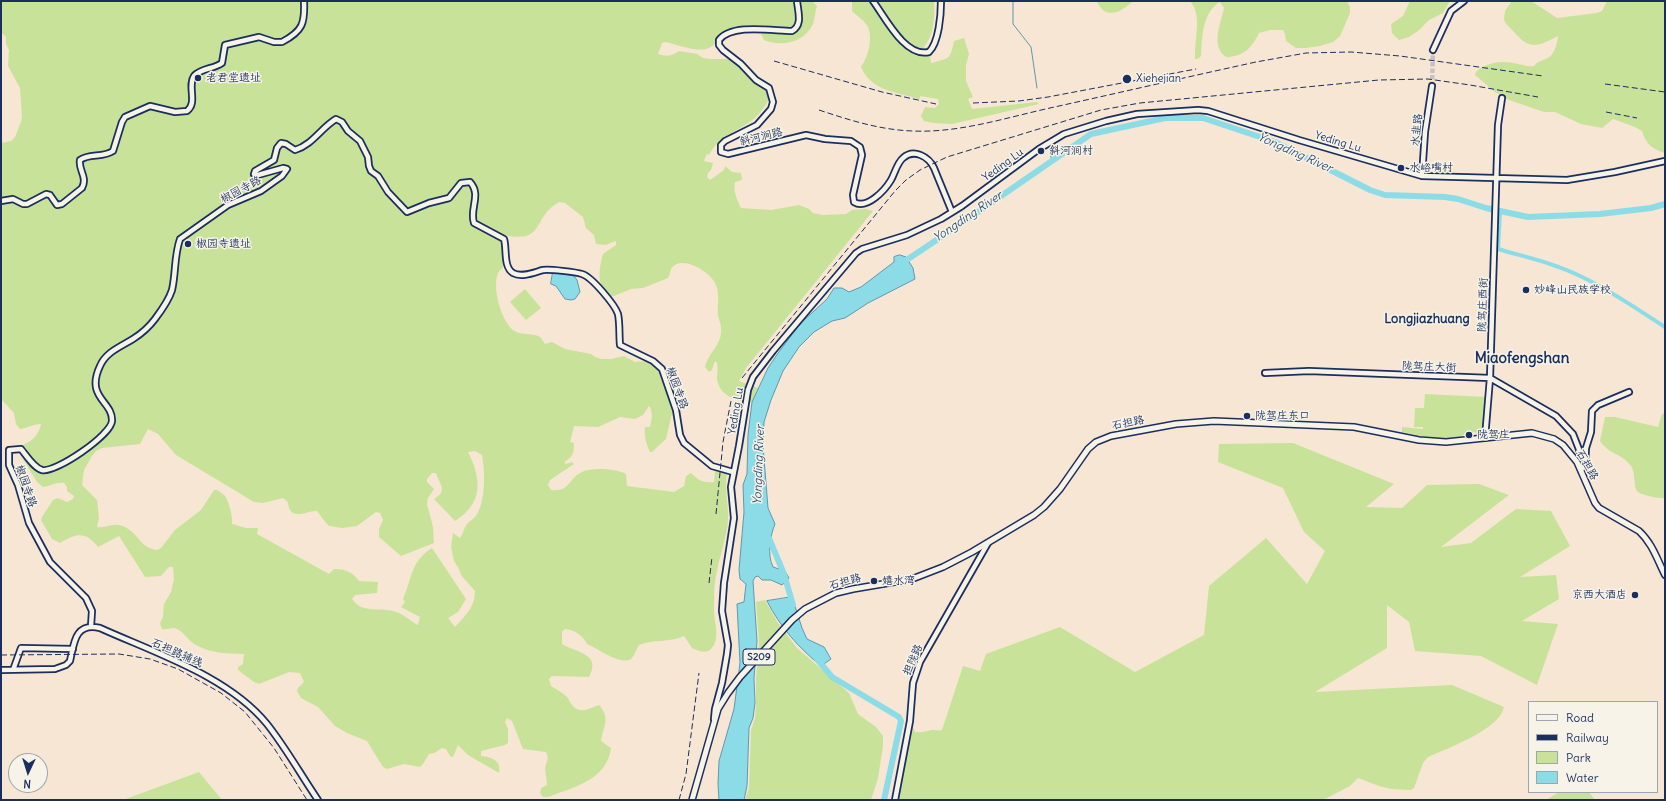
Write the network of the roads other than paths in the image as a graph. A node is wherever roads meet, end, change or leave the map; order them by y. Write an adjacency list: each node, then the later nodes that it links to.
1 (304, 1): 12 (street)
2 (797, 1): 13 (street, 斜河涧路)
3 (873, 1): 4 (street)
4 (941, 1)
5 (1464, 1): 6 (street)
6 (1433, 50)
7 (1432, 86): 10 (street, 水韭路)
8 (1502, 98): 11 (street, 陇驾庄西街)
9 (1665, 161): 11 (street, Yeding Lu)
10 (1422, 176): 11 (street, Yeding Lu); 13 (street, Yeding Lu)
11 (1497, 179): 15 (street, 陇驾庄西街)
12 (1, 201)
13 (952, 212): 20 (street, Yeding Lu)
14 (1265, 373): 15 (street, 陇驾庄大街)
15 (1490, 378): 17 (street, 陇驾庄西街); 18 (street, 陇驾庄大街)
16 (1629, 392): 18 (street)
17 (1485, 438): 19 (main road, 石担路 / S209); 21 (main road, 石担路 / S209)
18 (1585, 456): 19 (street)
19 (1581, 470): 22 (main road, 石担路 / S209)
20 (733, 472): 23 (street, 椒园寺路); 27 (street, Yeding Lu)
21 (989, 541): 27 (main road, 石担路 / S209); 30 (street, 担陇路)
22 (1665, 574)
23 (91, 626): 24 (street); 28 (street, 石担路辅线)
24 (73, 649): 26 (street); 26 (street)
25 (1, 670): 26 (street)
26 (13, 670)
27 (714, 719): 29 (main road, 石担路 / S209)
28 (318, 800)
29 (692, 800)
30 (895, 800)

